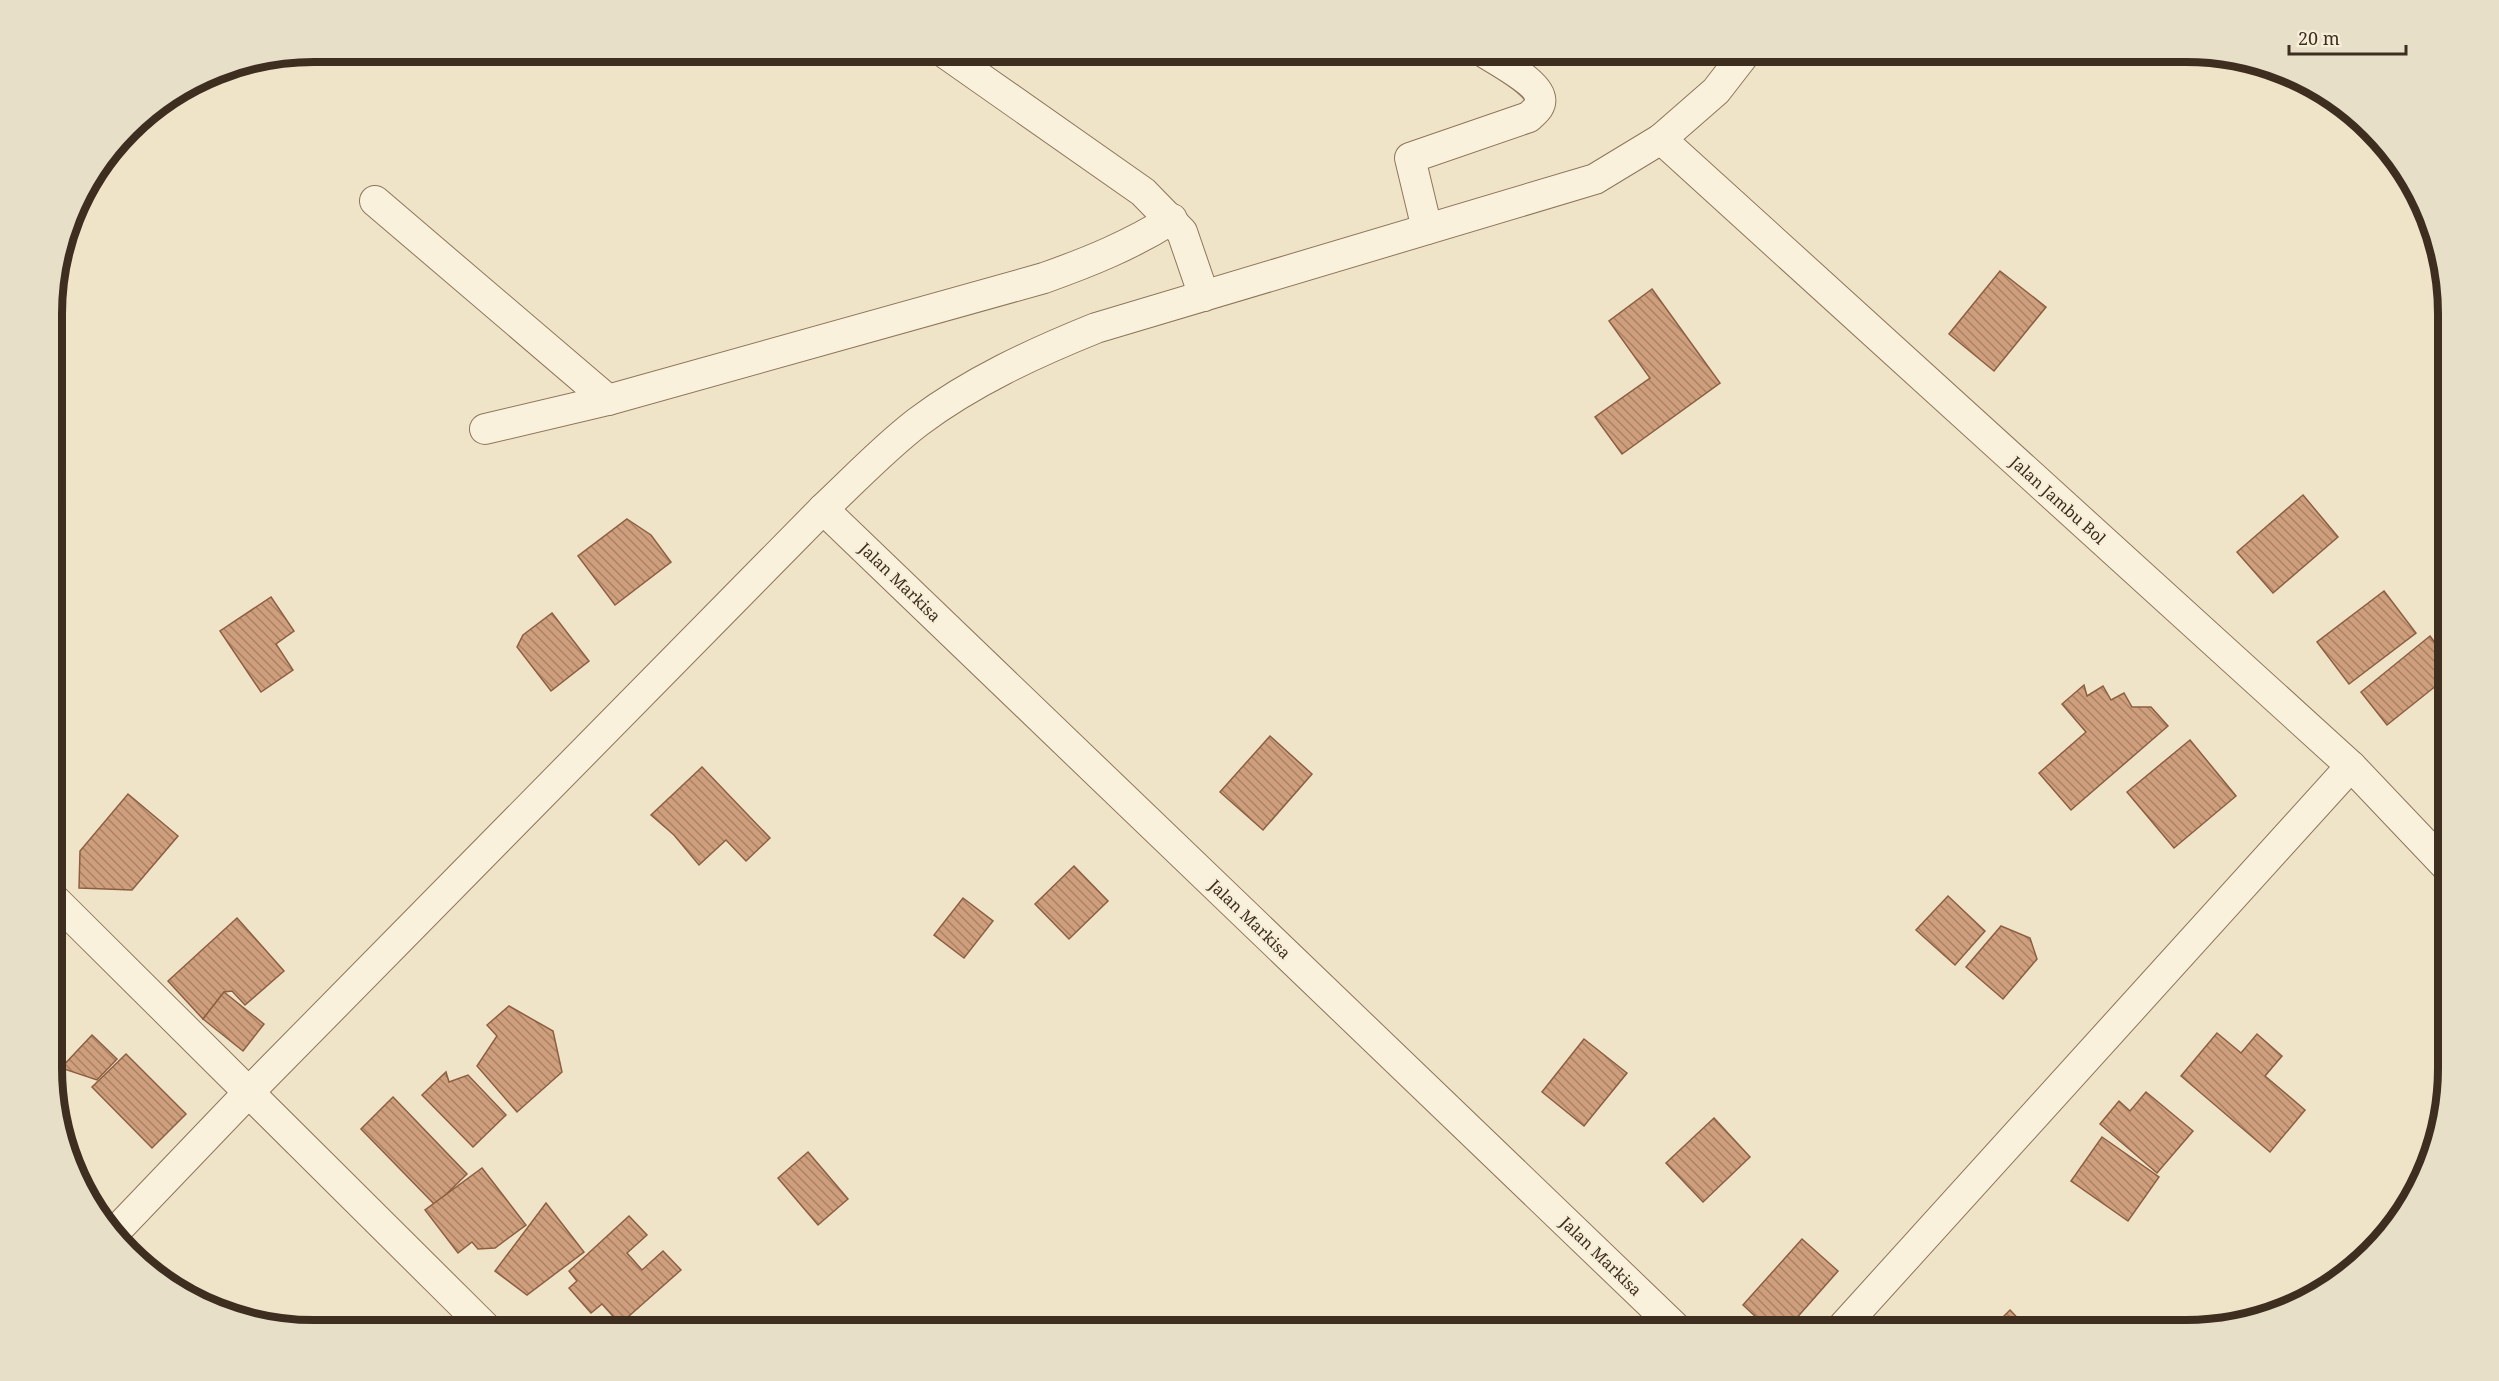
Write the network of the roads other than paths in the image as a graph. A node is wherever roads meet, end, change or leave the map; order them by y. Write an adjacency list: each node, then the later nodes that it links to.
1 (958, 62): 6 (street)
2 (1498, 62): 7 (street)
3 (1738, 62): 4 (street)
4 (1661, 140): 7 (street); 12 (street, Jalan Jambu Bol)
5 (375, 201): 9 (street)
6 (1177, 225): 8 (street); 9 (street)
7 (1427, 229): 8 (street)
8 (1204, 296): 11 (street)
9 (608, 400): 10 (street)
10 (485, 429)
11 (823, 508): 15 (street); 18 (street, Jalan Markisa)
12 (2351, 766): 13 (street, Jalan Jambu Bol); 19 (street)
13 (2438, 858)
14 (62, 907): 15 (street)
15 (248, 1093): 16 (street); 17 (street)
16 (119, 1228)
17 (478, 1320)
18 (1668, 1320)
19 (1849, 1320)

